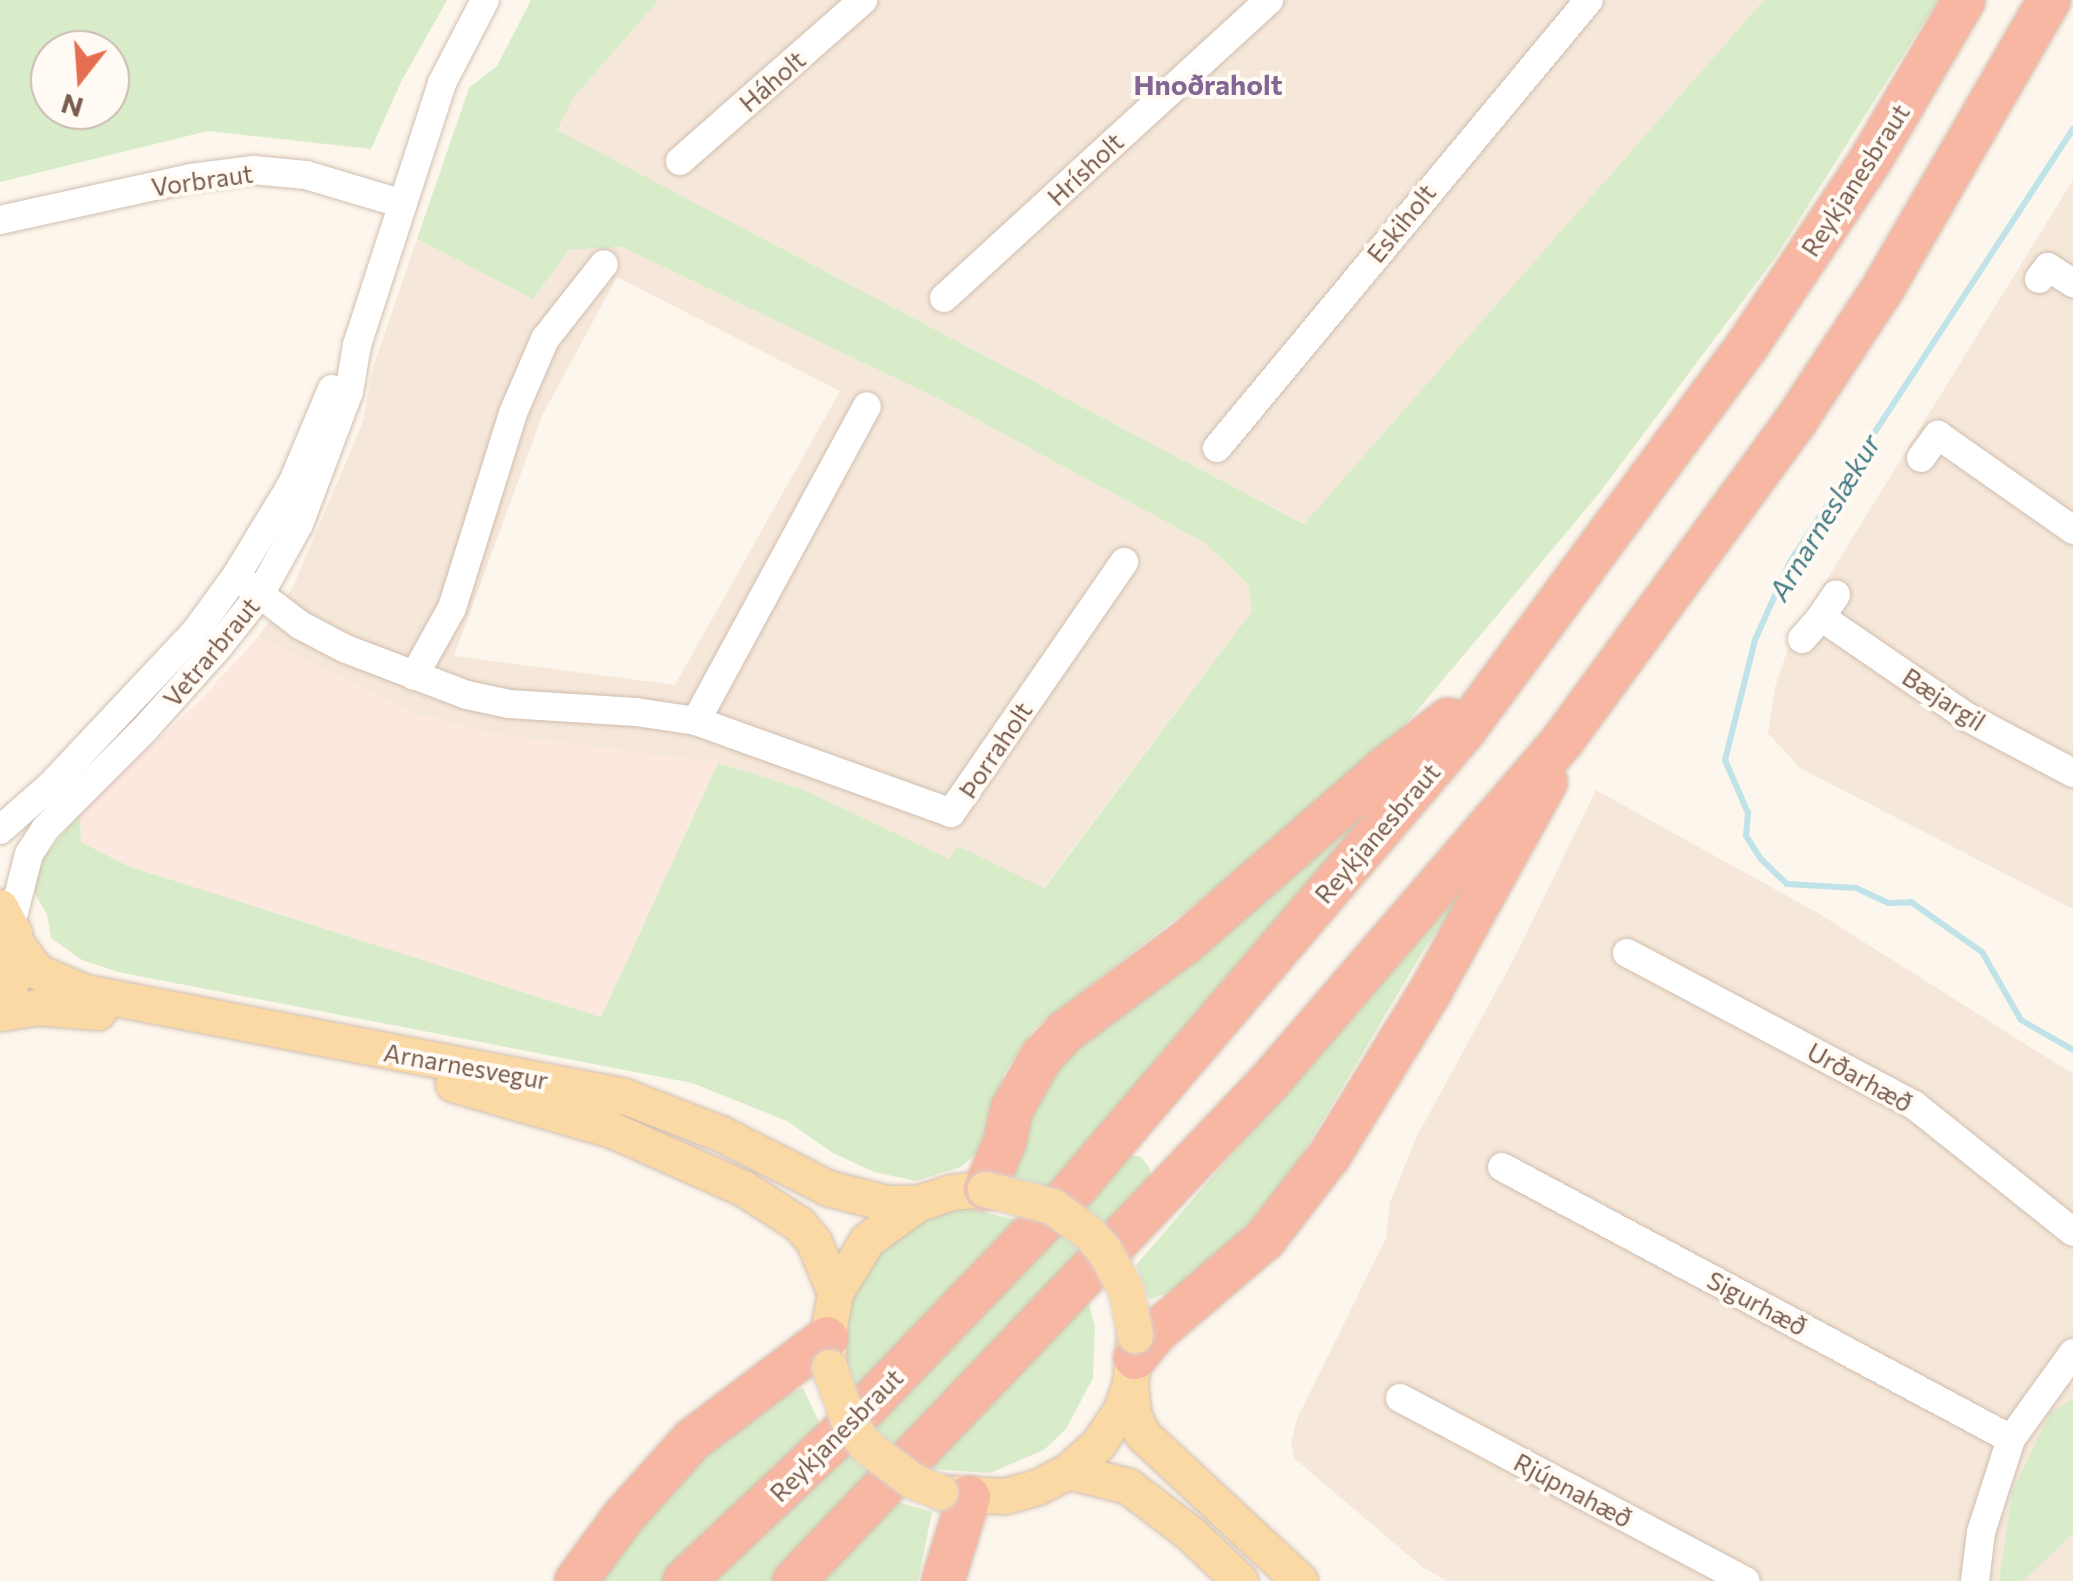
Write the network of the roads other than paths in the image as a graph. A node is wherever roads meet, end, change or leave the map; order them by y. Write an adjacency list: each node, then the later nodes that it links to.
1 (486, 0): 8 (street, Vetrarbraut)
2 (863, 0): 7 (street, Háholt)
3 (1269, 0): 13 (street, Hrísholt)
4 (1590, 0): 16 (street, Eskiholt)
5 (1964, 0): 24 (highway, Reykjanesbraut)
6 (2049, 0): 26 (highway)
7 (680, 161)
8 (403, 204): 9 (street, Vorbraut); 14 (street, Vetrarbraut)
9 (0, 220)
10 (604, 264): 23 (street)
11 (2039, 279): 12 (street)
12 (2073, 283)
13 (944, 298)
14 (357, 345): 20 (street, Vetrarbraut); 21 (street, Vetrarbraut)
15 (867, 406): 25 (street)
16 (1217, 448)
17 (1921, 458): 18 (street)
18 (2073, 530)
19 (1124, 562): 25 (street, Þorraholt)
20 (236, 576): 21 (street, Þorraholt); 28 (street, Vetrarbraut)
21 (260, 594): 23 (street, Þorraholt); 29 (street, Vetrarbraut)
22 (1802, 639): 27 (street, Bæjargil)
23 (414, 676): 25 (street, Þorraholt)
24 (1505, 676): 34 (highway); 46 (highway, Reykjanesbraut)
25 (696, 721)
26 (1563, 740): 40 (highway); 47 (highway)
27 (2073, 773)
28 (0, 830)
29 (9, 924): 31 (main road); 35 (main road, Arnarnesvegur)
30 (1627, 953): 36 (street, Urðarhæð)
31 (0, 1002)
32 (0, 1013): 37 (main road, Arnarnesvegur)
33 (1502, 1167): 42 (street, Sigurhæð)
34 (985, 1189): 35 (main road, Arnarnesvegur); 40 (main road, Arnarnesvegur, bridge)
35 (918, 1203): 37 (main road, Arnarnesvegur)
36 (2073, 1232)
37 (835, 1293): 38 (main road, Arnarnesvegur)
38 (828, 1352): 44 (main road, bridge); 45 (highway)
39 (2073, 1353): 42 (street)
40 (1134, 1359): 43 (main road); 50 (main road, Arnarnesvegur)
41 (1400, 1398): 51 (street, Rjúpnahæð)
42 (2011, 1438): 52 (street)
43 (1068, 1471): 44 (main road); 49 (main road)
44 (954, 1494): 48 (highway)
45 (576, 1581)
46 (684, 1581)
47 (794, 1581)
48 (942, 1581)
49 (1240, 1581)
50 (1300, 1581)
51 (1745, 1581)
52 (1976, 1581)

